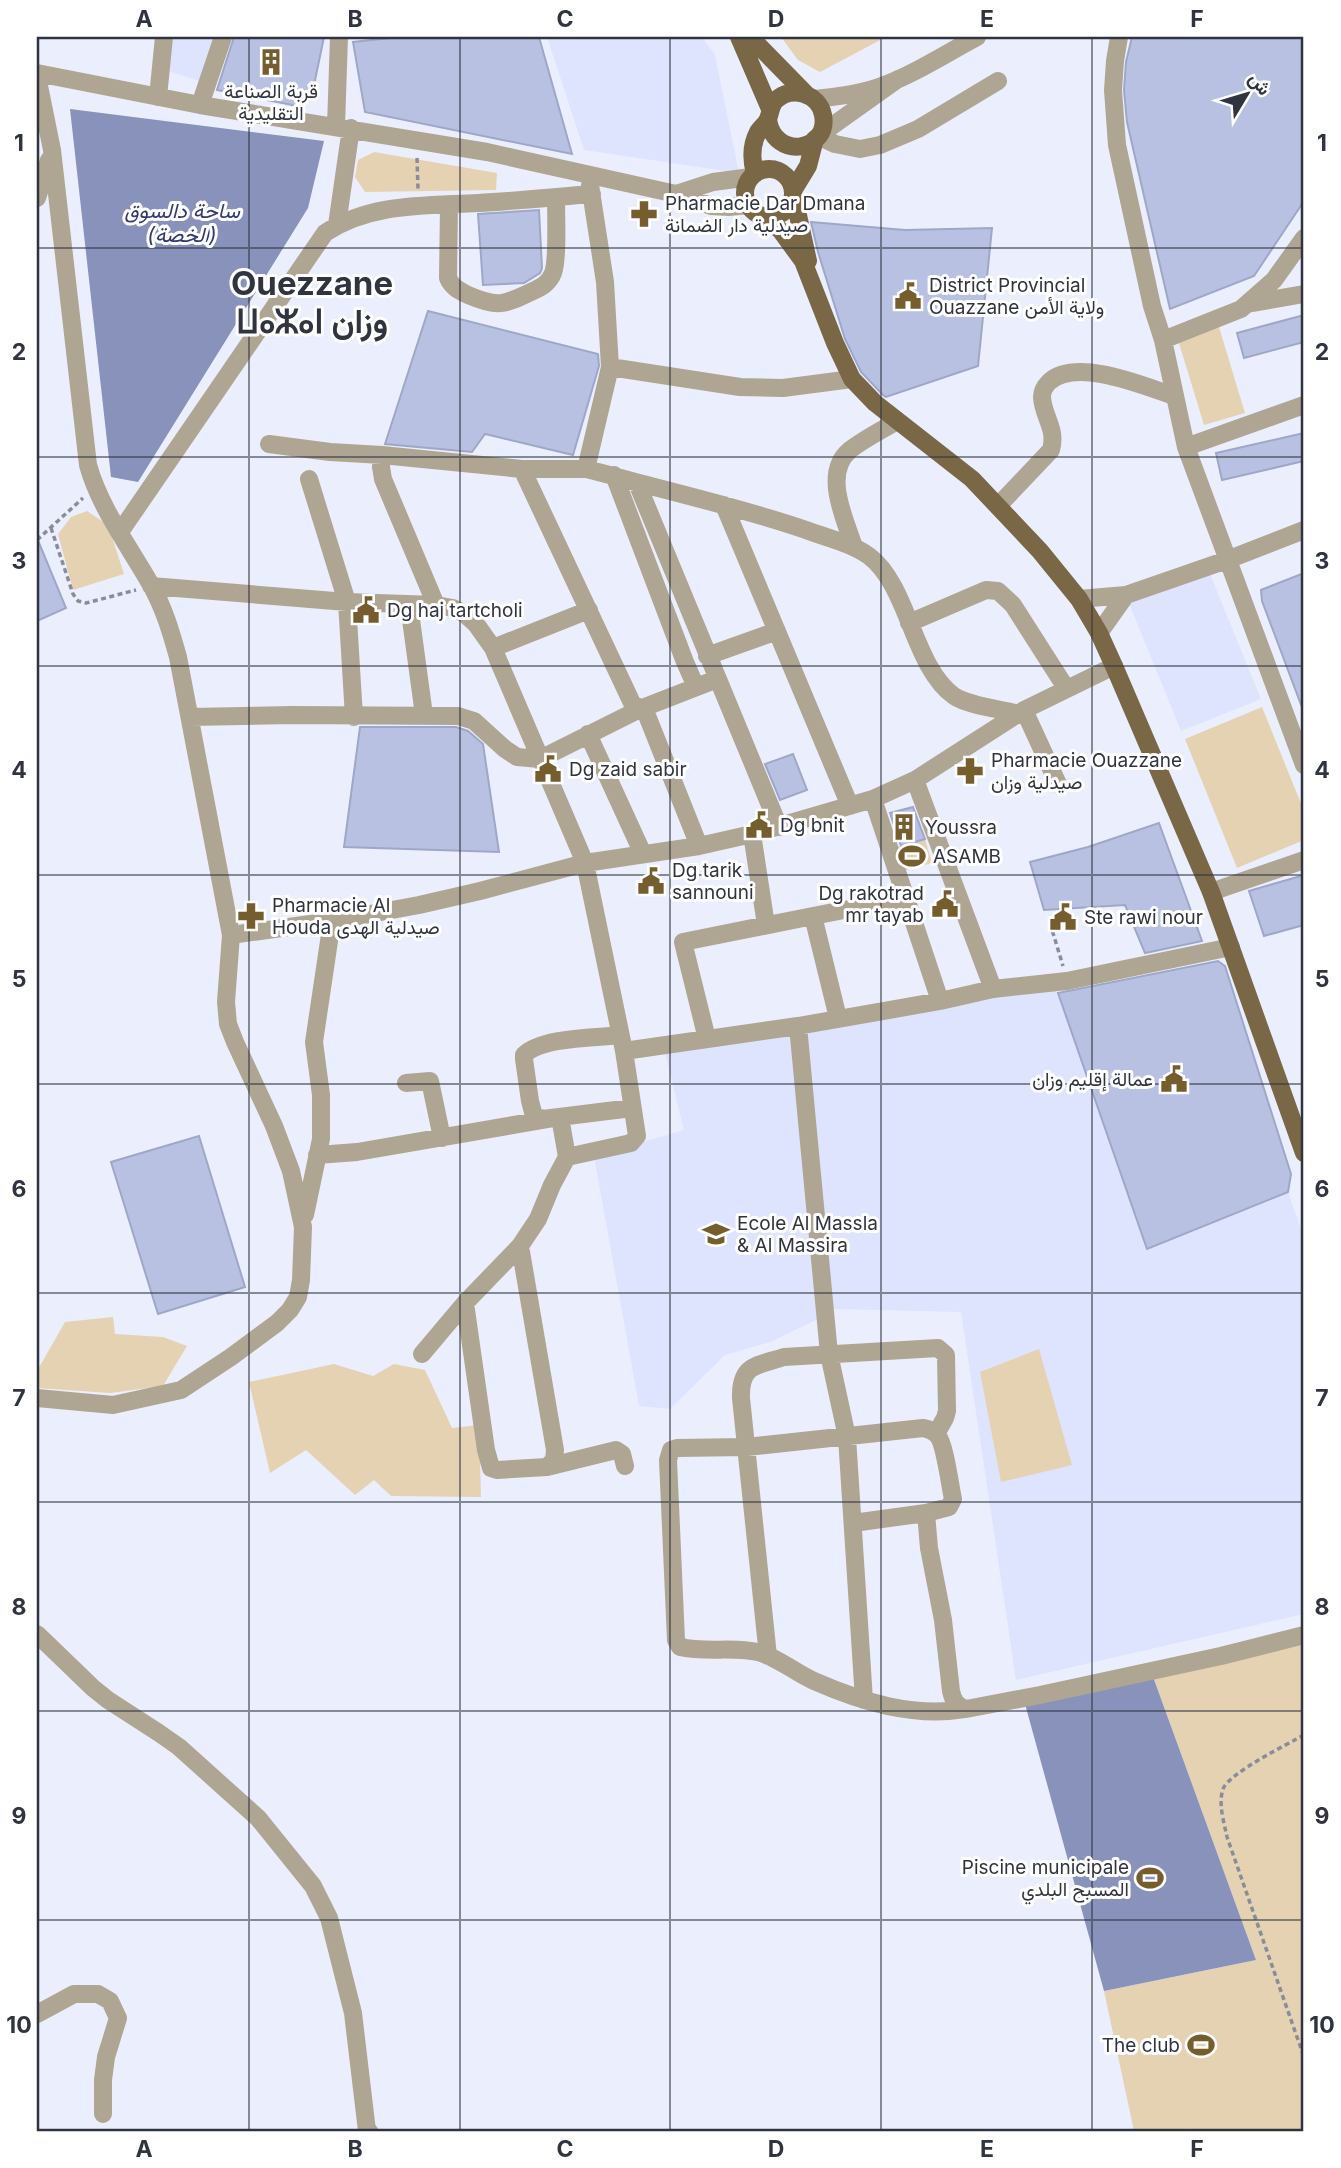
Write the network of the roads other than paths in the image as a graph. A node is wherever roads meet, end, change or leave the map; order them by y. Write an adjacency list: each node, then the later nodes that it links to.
1 (164, 37): 12 (street)
2 (223, 37): 15 (street)
3 (339, 37): 17 (street)
4 (739, 37): 16 (main road)
5 (750, 37): 13 (main road)
6 (976, 37): 8 (street)
7 (1119, 37): 35 (street)
8 (945, 44): 10 (street)
9 (37, 75): 12 (street); 14 (street)
10 (898, 79): 13 (street); 18 (street)
11 (998, 81): 18 (street)
12 (158, 97): 15 (street)
13 (810, 97): 16 (main road); 18 (main road)
14 (40, 103): 19 (street)
15 (200, 105): 17 (street)
16 (769, 115): 18 (main road); 21 (main road)
17 (344, 127): 20 (street); 30 (street)
18 (817, 138): 22 (main road)
19 (52, 150): 25 (street); 52 (street)
20 (587, 175): 23 (street); 24 (street)
21 (753, 175): 22 (main road); 24 (street); 28 (main road)
22 (794, 193): 29 (main road); 32 (main road)
23 (592, 194): 26 (street); 36 (street)
24 (676, 194): 28 (street)
25 (37, 198)
26 (556, 198): 27 (street); 27 (street)
27 (449, 205): 30 (street)
28 (748, 205): 29 (main road)
29 (767, 218): 32 (main road)
30 (337, 225): 52 (street)
31 (1304, 238): 34 (street)
32 (811, 278): 37 (main road)
33 (1304, 294): 34 (street)
34 (1247, 304): 35 (street)
35 (1163, 340): 38 (street)
36 (610, 367): 37 (street); 45 (street)
37 (852, 379): 40 (main road)
38 (1174, 396): 42 (street); 50 (street)
39 (1304, 405): 42 (street)
40 (897, 421): 50 (main road); 53 (street)
41 (269, 444): 43 (street)
42 (1186, 447): 54 (street)
43 (382, 455): 44 (street); 60 (street)
44 (522, 469): 45 (street); 61 (street)
45 (586, 469): 46 (street)
46 (614, 475): 48 (street); 69 (street)
47 (309, 479): 58 (street)
48 (637, 483): 49 (street); 66 (street)
49 (724, 505): 53 (street); 63 (street)
50 (998, 506): 57 (main road)
51 (1304, 530): 54 (street)
52 (120, 532): 55 (street)
53 (854, 547): 62 (street)
54 (1227, 560): 56 (street); 78 (street)
55 (151, 586): 58 (street); 74 (street)
56 (1126, 595): 57 (street); 64 (street)
57 (1079, 599): 64 (main road)
58 (347, 602): 59 (street); 75 (street)
59 (409, 604): 60 (street); 73 (street)
60 (436, 605): 65 (street)
61 (589, 610): 65 (street); 71 (street)
62 (909, 623): 70 (street); 72 (street)
63 (777, 631): 66 (street); 82 (street)
64 (1099, 633): 67 (main road)
65 (492, 648): 77 (street)
66 (708, 656): 68 (street)
67 (1114, 666): 70 (street); 89 (main road)
68 (717, 679): 69 (street); 83 (street)
69 (696, 687): 71 (street)
70 (1066, 688): 72 (street)
71 (640, 709): 76 (street); 85 (street)
72 (1022, 712): 79 (street); 80 (street)
73 (424, 715): 75 (street); 77 (street)
74 (190, 717): 75 (street); 94 (street)
75 (354, 717)
76 (588, 734): 77 (street); 86 (street)
77 (540, 759): 88 (street)
78 (1304, 765)
79 (915, 780): 81 (street); 96 (street)
80 (1058, 784)
81 (873, 799): 82 (street); 90 (street)
82 (850, 806): 83 (street)
83 (779, 827): 84 (street)
84 (752, 834): 85 (street); 93 (street)
85 (699, 846): 86 (street)
86 (643, 854): 88 (street)
87 (1304, 860): 89 (street)
88 (585, 863): 92 (street); 101 (street)
89 (1211, 892): 95 (main road)
90 (906, 898): 91 (street); 97 (street)
91 (813, 916): 93 (street); 98 (street)
92 (332, 921): 94 (street); 107 (street)
93 (766, 925): 100 (street)
94 (231, 935): 109 (street)
95 (1231, 947): 96 (street); 106 (main road)
96 (993, 989): 97 (street)
97 (940, 1001): 98 (street)
98 (838, 1018): 99 (street)
99 (798, 1026): 100 (street); 113 (street)
100 (707, 1039): 101 (street)
101 (622, 1043): 103 (street); 104 (street)
102 (406, 1083): 105 (street)
103 (632, 1108): 104 (street); 108 (street)
104 (560, 1117): 105 (street); 108 (street)
105 (442, 1138): 107 (street)
106 (1303, 1145)
107 (317, 1155): 109 (street)
108 (567, 1157): 110 (street)
109 (303, 1227): 114 (street)
110 (520, 1246): 111 (street); 119 (street)
111 (464, 1303): 112 (street); 119 (street)
112 (422, 1354)
113 (829, 1354): 115 (street); 116 (street); 117 (street)
114 (37, 1398)
115 (936, 1434): 116 (street); 120 (street)
116 (846, 1437): 117 (street); 121 (street)
117 (747, 1447): 124 (street); 124 (street)
118 (625, 1466): 119 (street)
119 (547, 1467)
120 (926, 1513): 121 (street); 126 (street)
121 (853, 1524): 125 (street)
122 (37, 1634): 129 (street)
123 (1304, 1636): 126 (street)
124 (768, 1656): 125 (street)
125 (864, 1700): 126 (street)
126 (966, 1709)
127 (37, 2014): 128 (street)
128 (103, 2114)
129 (369, 2131)

